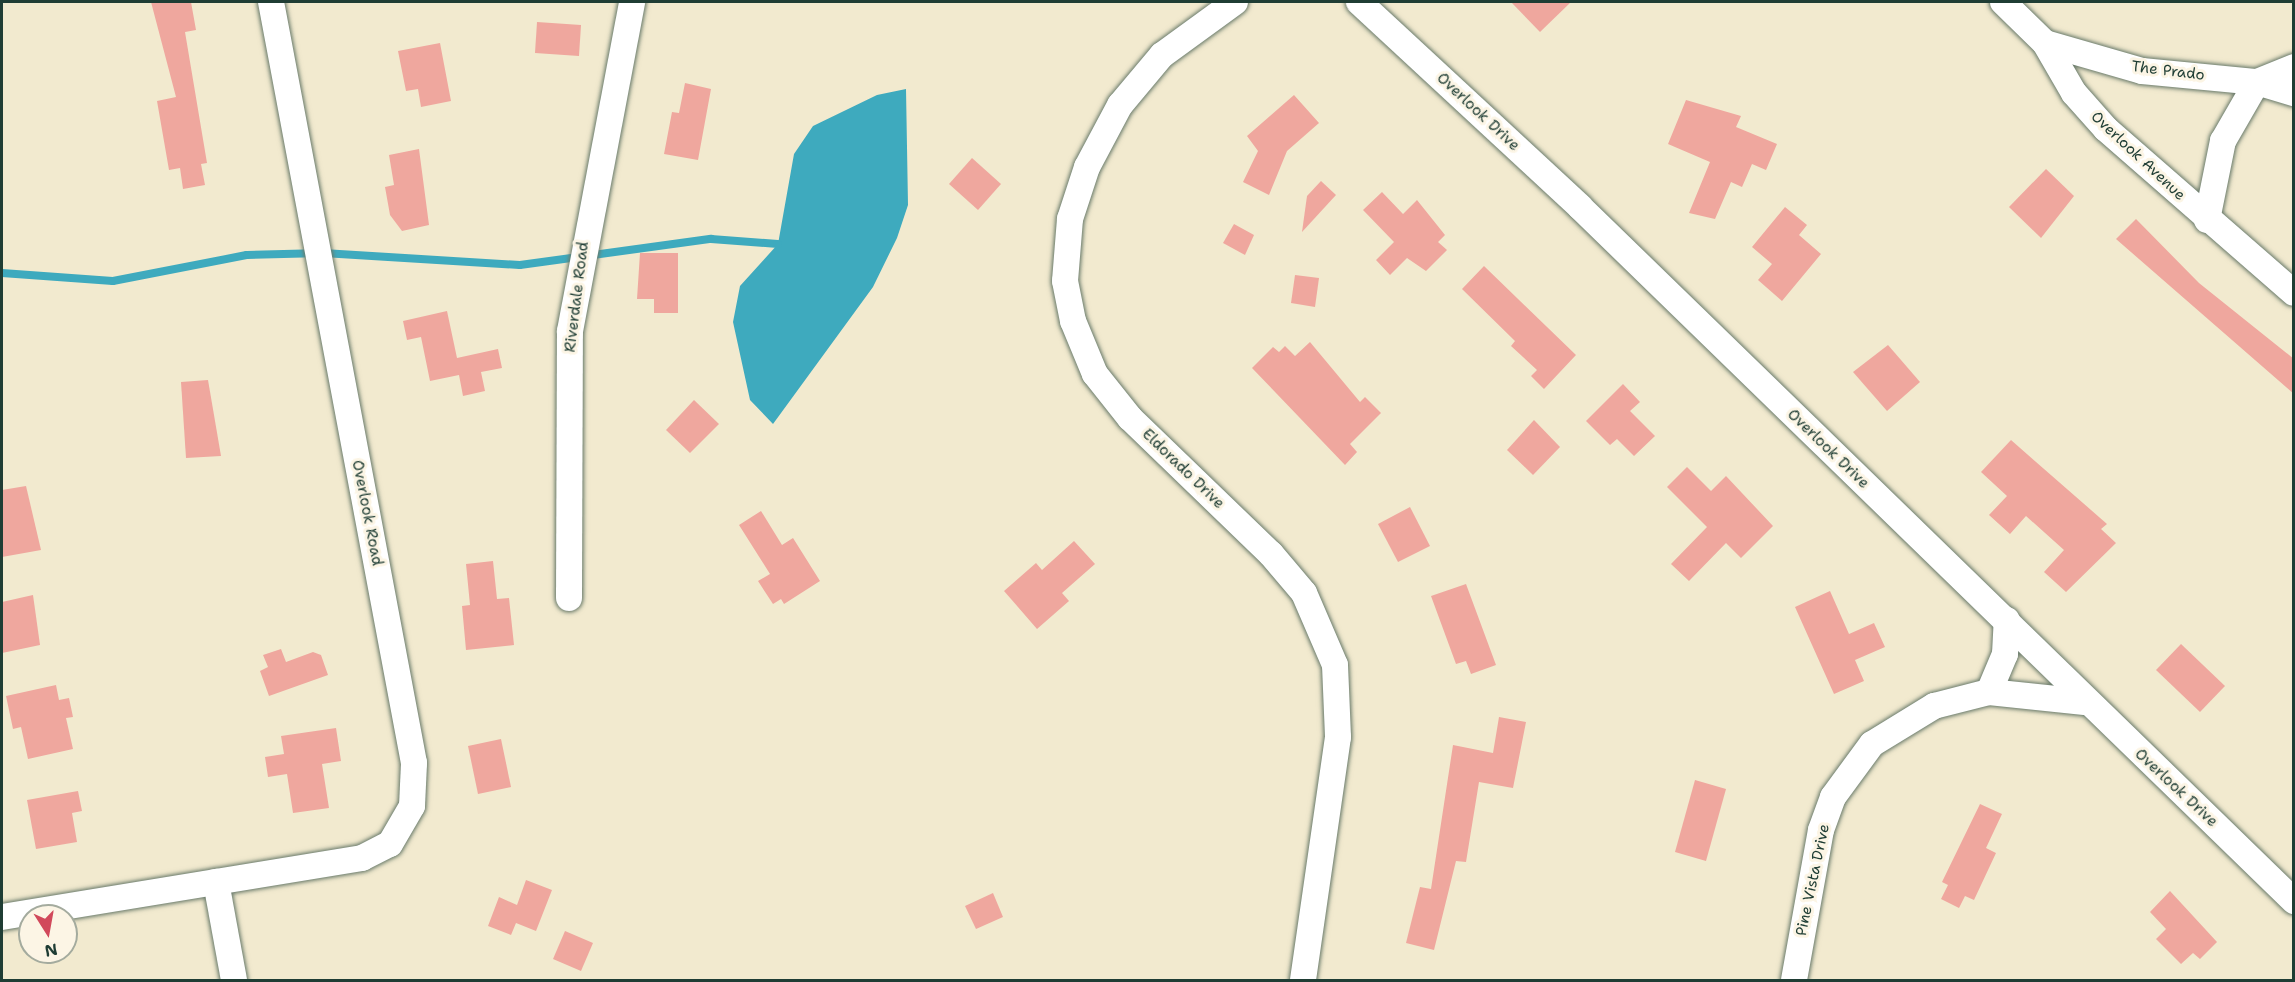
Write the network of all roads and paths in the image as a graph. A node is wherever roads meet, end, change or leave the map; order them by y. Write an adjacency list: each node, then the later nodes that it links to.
1 (271, 2): 16 (street, Overlook Road)
2 (632, 2): 12 (street, Riverdale Road)
3 (1234, 2): 20 (street, Eldorado Drive)
4 (1359, 2): 13 (street, Overlook Drive)
5 (2003, 2): 6 (street, Overlook Avenue)
6 (2045, 43): 8 (street, The Prado); 10 (street, Overlook Avenue)
7 (2294, 67): 8 (street, The Prado)
8 (2257, 82): 9 (street, The Prado); 10 (street)
9 (2294, 93)
10 (2207, 220): 11 (street, Overlook Avenue)
11 (2294, 293)
12 (569, 598)
13 (2007, 620): 14 (street); 15 (street, Overlook Drive)
14 (1989, 692): 15 (street, Pine Vista Drive); 21 (street, Pine Vista Drive)
15 (2084, 702): 17 (street, Overlook Drive)
16 (216, 882): 18 (street, Overlook Road); 19 (street)
17 (2294, 901)
18 (2, 917)
19 (234, 981)
20 (1302, 981)
21 (1794, 981)

